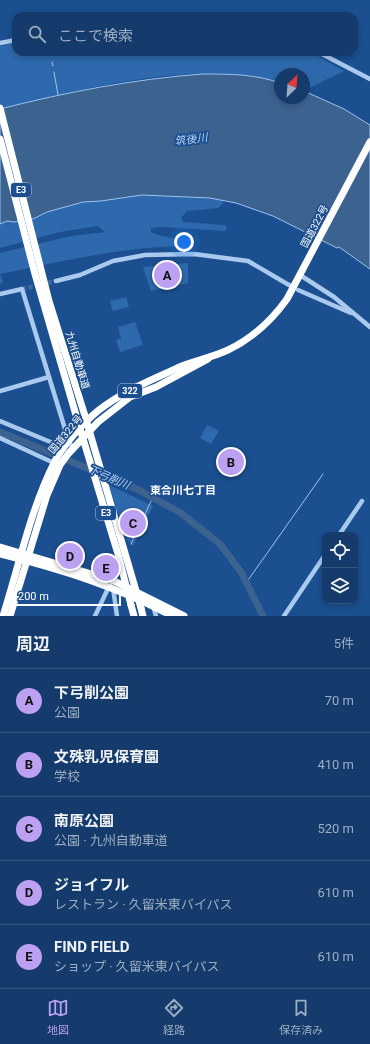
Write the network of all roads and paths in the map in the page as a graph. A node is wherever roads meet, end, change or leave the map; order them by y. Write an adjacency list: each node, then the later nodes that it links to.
1 (12, 41): 2 (street)
2 (0, 43)
3 (326, 56): 4 (street)
4 (370, 79)
5 (0, 108): 8 (highway, 九州自動車道 / E3)
6 (0, 139): 8 (highway, 九州自動車道 / E3)
7 (370, 142): 9 (highway, 国道322号 / 322)
8 (39, 273): 34 (highway, 九州自動車道 / E3, bridge); 35 (highway, 九州自動車道 / E3, bridge)
9 (301, 274): 14 (street); 20 (highway, 国道322号 / 322)
10 (56, 281): 11 (street)
11 (289, 285)
12 (298, 290): 14 (street)
13 (0, 294): 16 (street)
14 (355, 314): 15 (street)
15 (370, 327)
16 (49, 377): 17 (street); 20 (street)
17 (0, 391)
18 (0, 421): 20 (street)
19 (0, 438): 21 (street)
20 (67, 449): 21 (highway, 国道322号 / 322)
21 (57, 461): 26 (highway, 国道322号 / 322)
22 (362, 501): 23 (street)
23 (341, 532)
24 (0, 547): 26 (highway)
25 (0, 554): 26 (highway)
26 (25, 557): 28 (highway); 30 (highway, 国道322号 / 322); 31 (highway, 国道322号 / 322)
27 (322, 560): 39 (street)
28 (111, 585): 29 (highway); 32 (street); 33 (street); 38 (highway)
29 (153, 606): 36 (street); 37 (highway)
30 (3, 616)
31 (10, 616)
32 (95, 616)
33 (117, 616)
34 (134, 616)
35 (143, 616)
36 (156, 616)
37 (172, 616)
38 (184, 616)
39 (284, 616)

